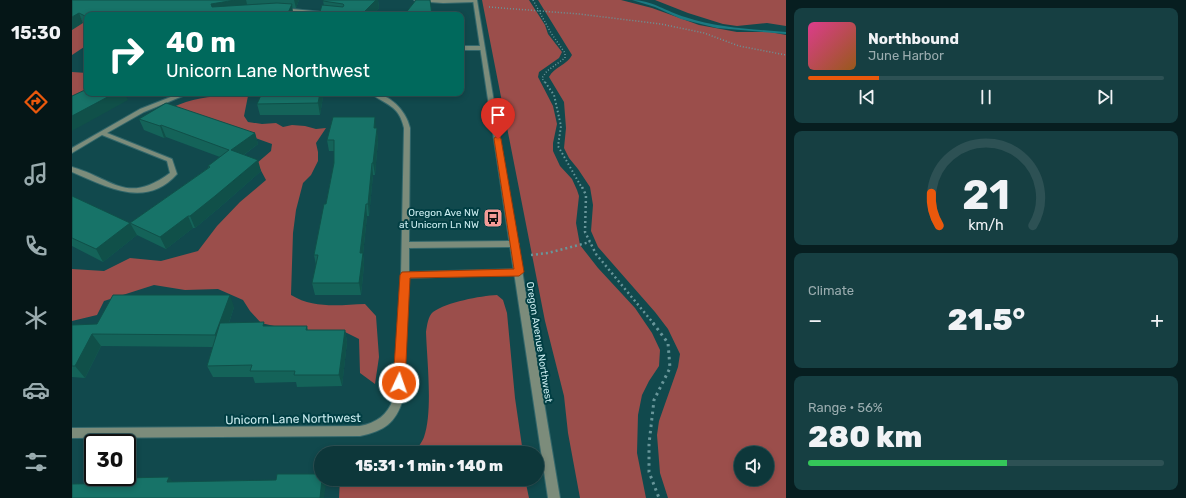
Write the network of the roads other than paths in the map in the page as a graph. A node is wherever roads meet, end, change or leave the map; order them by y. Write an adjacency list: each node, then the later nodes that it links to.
1 (416, 0): 2 (street)
2 (475, 0): 6 (street, Oregon Avenue Northwest)
3 (276, 9): 4 (street)
4 (309, 12)
5 (464, 48): 6 (street)
6 (482, 48): 12 (street, Oregon Avenue Northwest)
7 (177, 96): 9 (street)
8 (379, 96): 13 (street, Unicorn Lane Northwest)
9 (102, 133): 10 (street); 11 (street)
10 (72, 151)
11 (72, 169)
12 (515, 244): 13 (street); 14 (street, Oregon Avenue Northwest)
13 (405, 245): 15 (street, Unicorn Lane Northwest)
14 (519, 272): 15 (street); 17 (street, Oregon Avenue Northwest)
15 (405, 275): 16 (street, Unicorn Lane Northwest)
16 (72, 433)
17 (554, 498)

